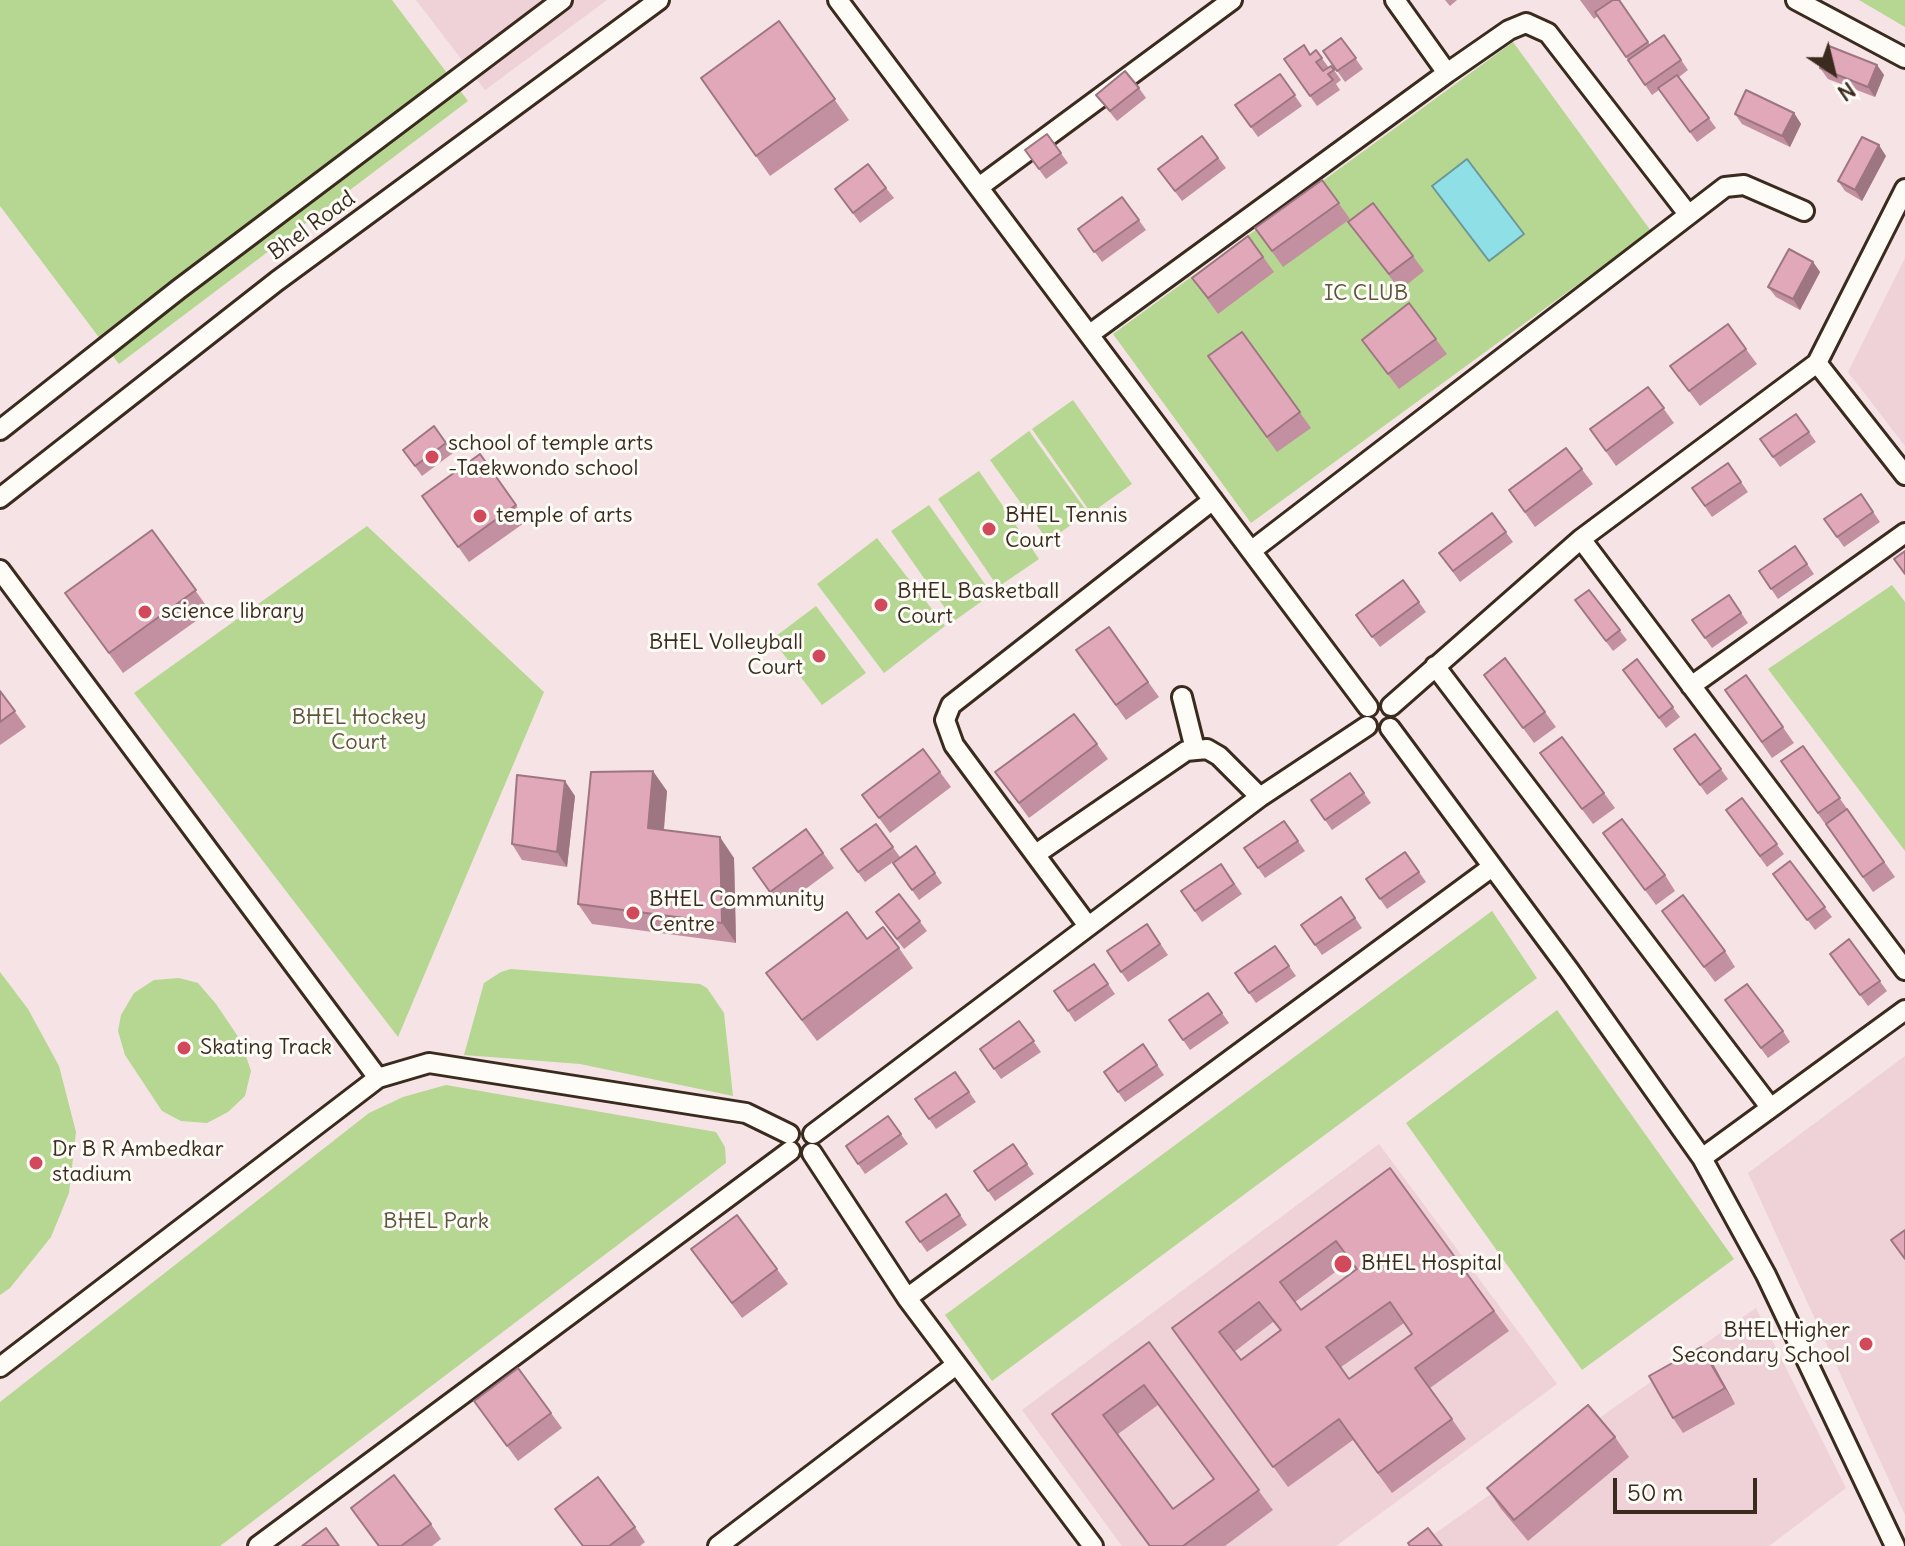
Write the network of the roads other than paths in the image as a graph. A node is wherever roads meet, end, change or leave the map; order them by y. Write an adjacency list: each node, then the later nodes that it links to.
1 (562, 0): 15 (street)
2 (659, 0): 17 (street, Bhel Road)
3 (838, 0): 9 (street)
4 (1232, 0): 9 (street)
5 (1395, 0): 8 (street)
6 (1796, 0): 7 (street)
7 (1905, 58)
8 (1447, 73): 12 (street); 13 (street)
9 (979, 187): 13 (street)
10 (1905, 189): 14 (street)
11 (1804, 211): 12 (street)
12 (1688, 214): 21 (street)
13 (1090, 334): 18 (street)
14 (1817, 363): 16 (street); 20 (street)
15 (0, 430)
16 (1905, 475)
17 (0, 498)
18 (1213, 500): 21 (street); 31 (street)
19 (1905, 533): 24 (street)
20 (1581, 539): 23 (street); 24 (street)
21 (1251, 551): 27 (street)
22 (0, 570): 36 (street)
23 (1435, 666): 26 (street); 37 (street)
24 (1691, 686): 34 (street)
25 (1182, 697): 29 (street)
26 (1391, 706): 27 (street); 28 (street)
27 (1368, 717): 28 (street); 30 (street)
28 (1390, 728): 32 (street)
29 (1195, 749): 30 (street); 31 (street)
30 (1260, 797): 33 (street)
31 (1036, 854): 33 (street)
32 (1492, 867): 40 (street); 41 (street)
33 (1088, 926): 39 (street)
34 (1905, 970)
35 (1905, 1010): 37 (street)
36 (378, 1078): 38 (street); 43 (street)
37 (1770, 1107): 40 (street)
38 (790, 1143): 39 (street); 44 (street)
39 (812, 1144): 41 (street)
40 (1702, 1158): 47 (street)
41 (907, 1298): 42 (street)
42 (956, 1365): 45 (street); 46 (street)
43 (0, 1367)
44 (258, 1546)
45 (718, 1546)
46 (1093, 1546)
47 (1895, 1546)

